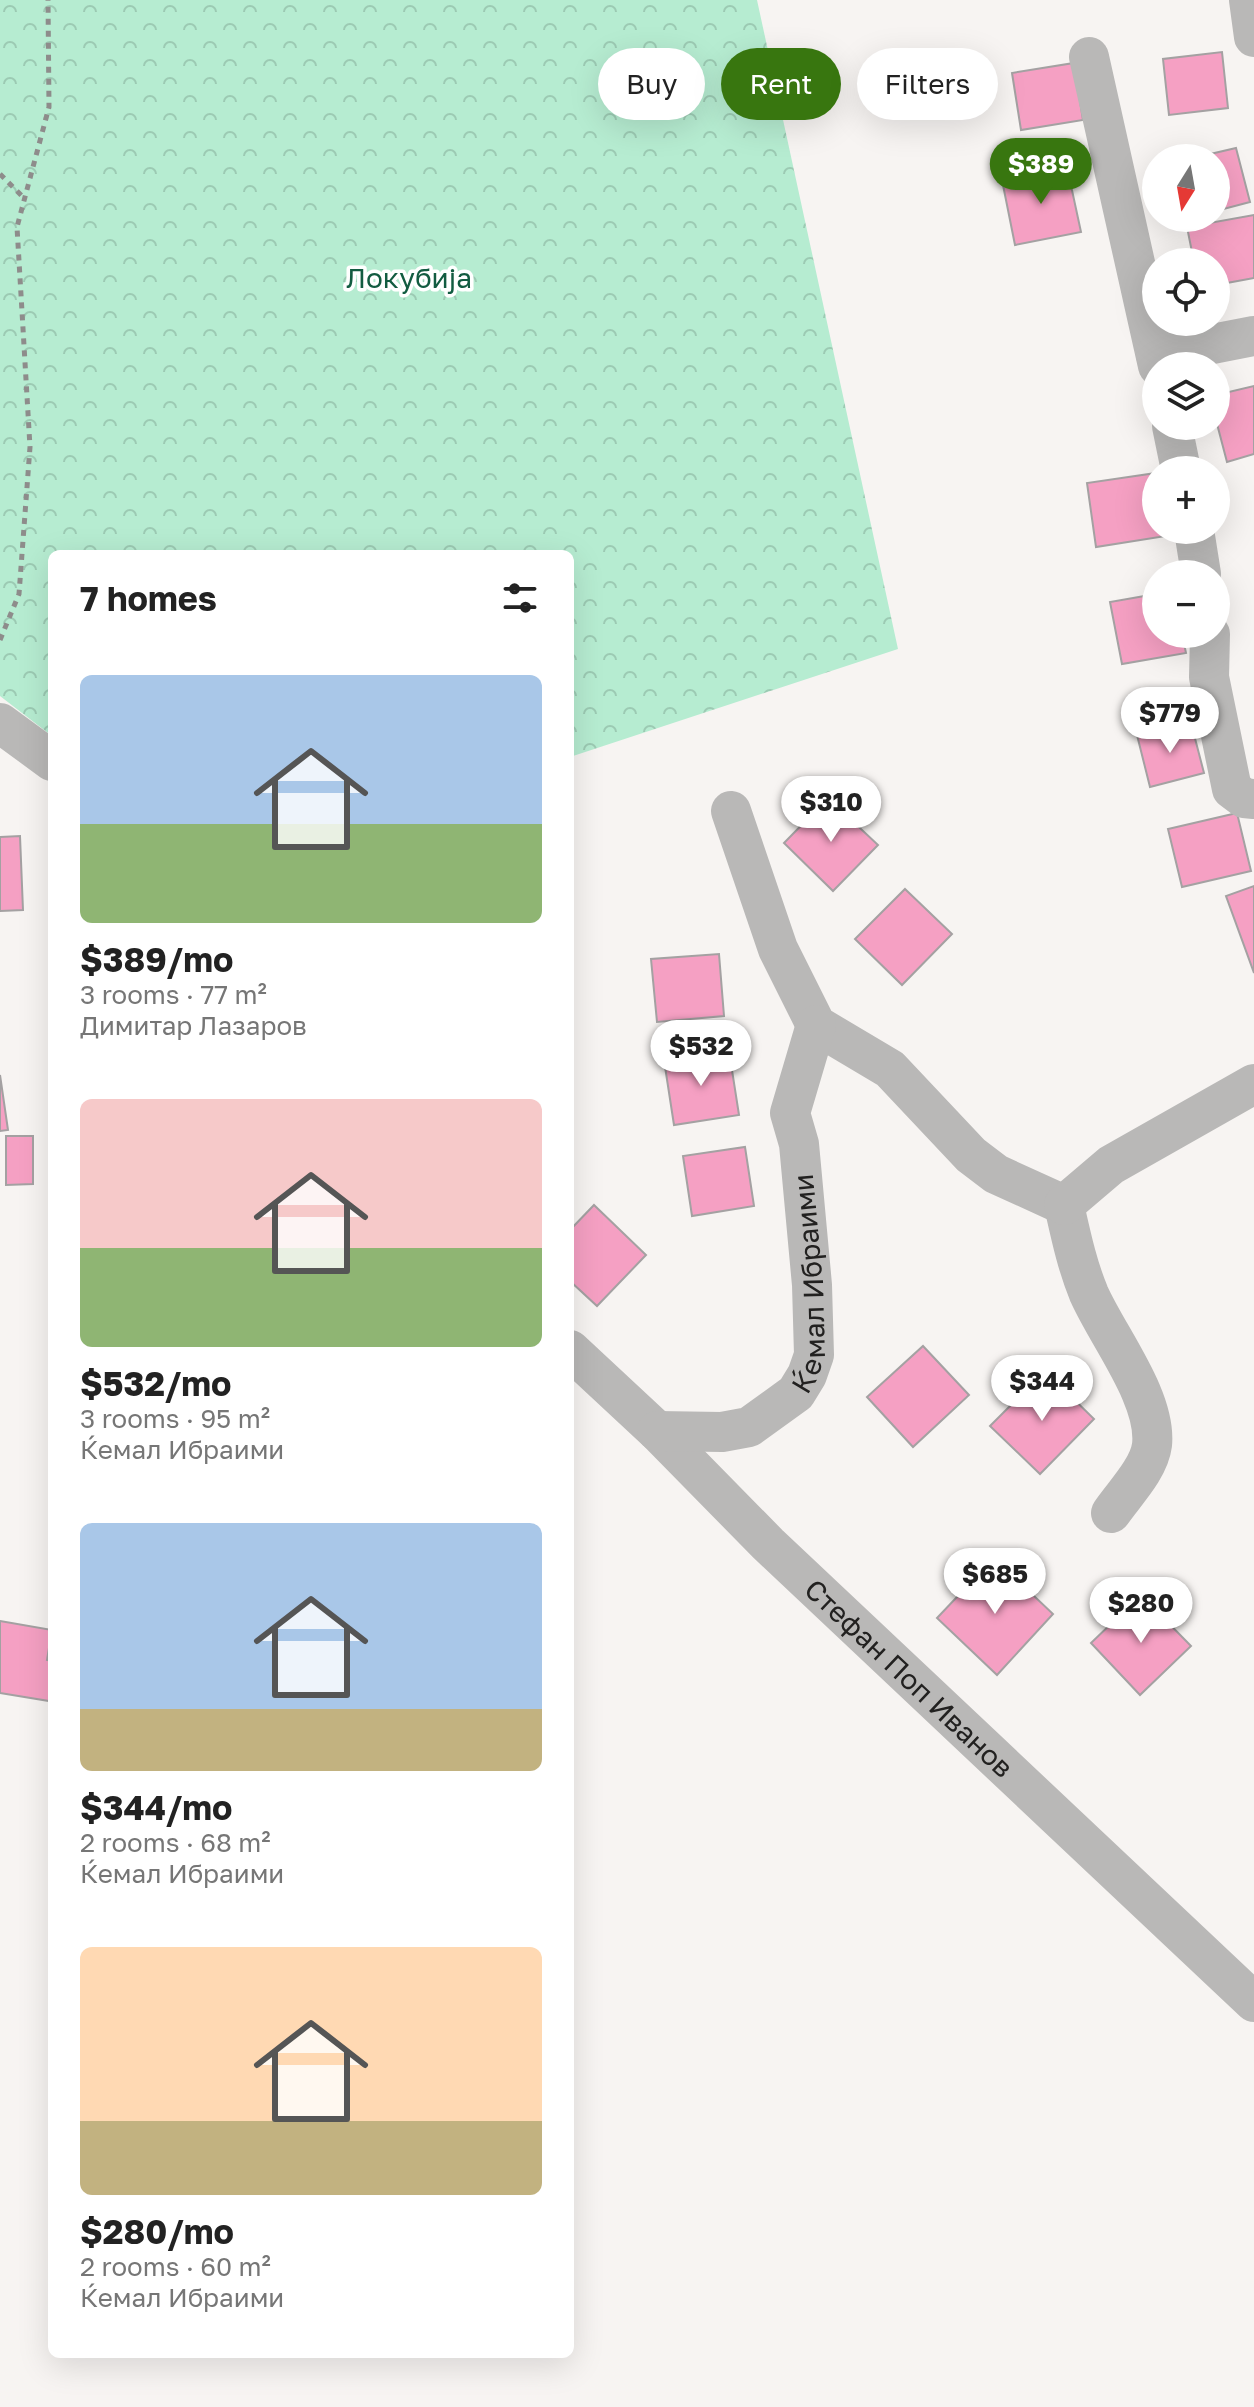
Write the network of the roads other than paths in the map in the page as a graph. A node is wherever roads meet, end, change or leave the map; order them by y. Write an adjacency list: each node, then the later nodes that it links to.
1 (1249, 0): 2 (street)
2 (1254, 37)
3 (1089, 57): 5 (street)
4 (1254, 336): 6 (street)
5 (1155, 352)
6 (1189, 352)
7 (1210, 648): 10 (street)
8 (0, 723): 9 (street)
9 (48, 758)
10 (1254, 799)
11 (731, 811): 12 (street)
12 (816, 1025): 14 (street); 16 (street, Ќемал Ибраими)
13 (1254, 1084): 14 (street)
14 (1064, 1205): 17 (street)
15 (574, 1354): 16 (street, Стефан Поп Иванов)
16 (657, 1431): 18 (street, Стефан Поп Иванов)
17 (1111, 1513)
18 (1254, 2002)

